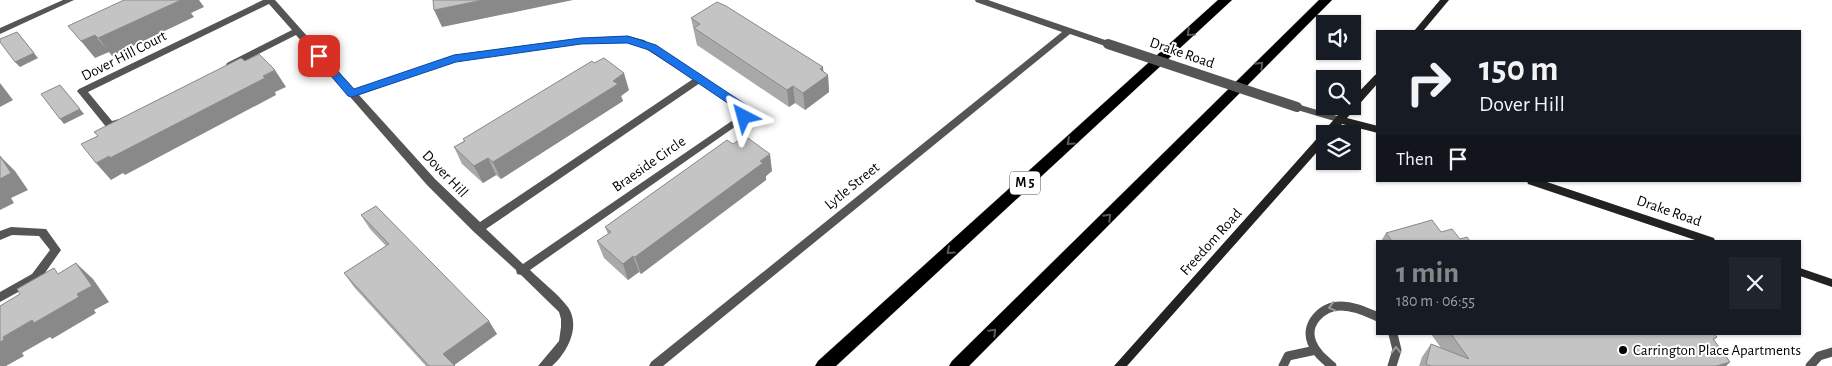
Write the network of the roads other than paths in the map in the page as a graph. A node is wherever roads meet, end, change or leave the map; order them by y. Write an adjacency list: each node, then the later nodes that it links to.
1 (70, 0): 9 (street)
2 (270, 0): 10 (street, Dover Hill); 17 (street, Dover Hill Court)
3 (979, 0): 7 (street, Drake Road)
4 (1226, 0): 36 (highway, M 5, one-way to 36)
5 (1326, 0): 37 (highway, one-way to 5)
6 (1445, 0): 8 (street)
7 (1070, 30): 18 (street, Drake Road, bridge); 35 (street, Lytle Street)
8 (1419, 30)
9 (0, 31)
10 (297, 31): 11 (street); 14 (street, Dover Hill)
11 (217, 72)
12 (700, 78): 14 (street, Braeside Circle); 23 (street); 26 (street, Braeside Circle)
13 (1376, 79): 15 (street)
14 (352, 94): 23 (street, Dover Hill)
15 (1361, 96)
16 (1345, 115): 18 (street)
17 (128, 117)
18 (1341, 120): 19 (street); 20 (street, Drake Road)
19 (1336, 125)
20 (1376, 129)
21 (1316, 147): 38 (street, Freedom Road)
22 (1535, 182): 25 (street, Drake Road)
23 (478, 229): 26 (street, Dover Hill)
24 (0, 236): 29 (street)
25 (1707, 240)
26 (521, 271): 34 (street, Dover Hill)
27 (1801, 272): 28 (street)
28 (1832, 283)
29 (0, 297)
30 (1376, 315): 32 (lane, one-way to 32)
31 (1393, 335): 41 (lane, one-way to 31)
32 (1316, 350): 39 (lane); 40 (lane)
33 (1832, 352): 42 (lane)
34 (544, 366)
35 (655, 366)
36 (824, 366)
37 (958, 366)
38 (1120, 366)
39 (1282, 366)
40 (1332, 366)
41 (1392, 366)
42 (1810, 366)

